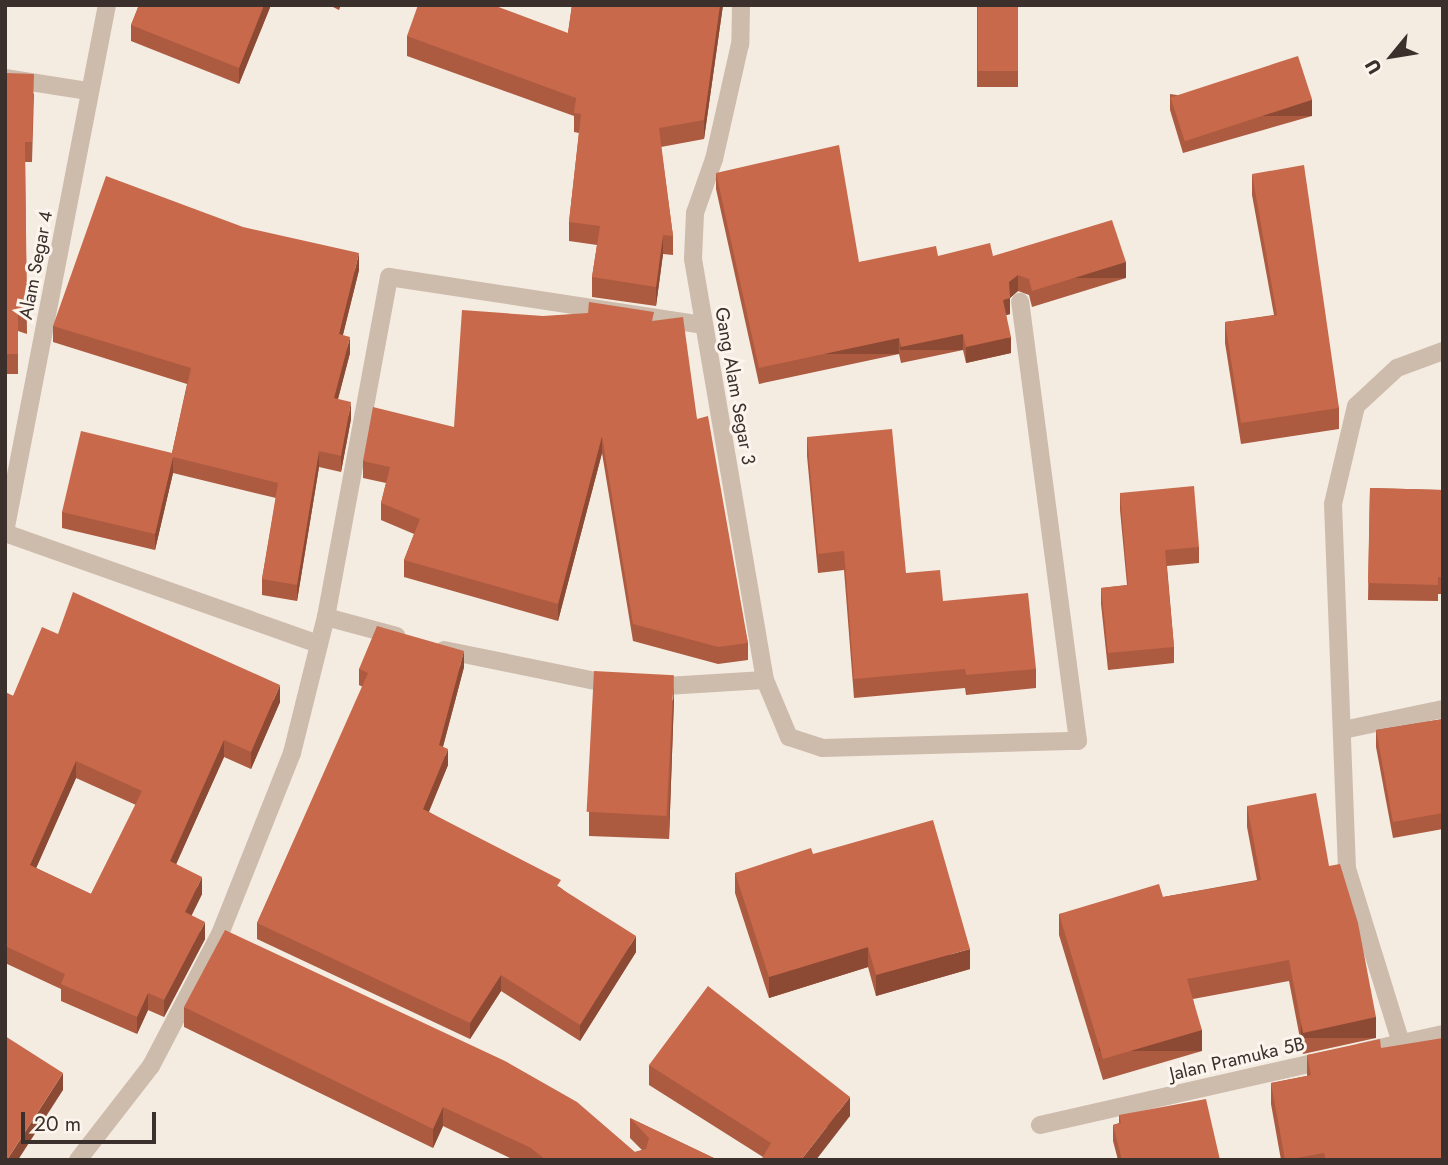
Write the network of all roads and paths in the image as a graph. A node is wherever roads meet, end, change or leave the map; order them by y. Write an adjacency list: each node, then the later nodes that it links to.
1 (107, 5): 4 (street, Alam Segar 4)
2 (741, 5): 6 (street, Gang Alam Segar 3)
3 (5, 78): 4 (street)
4 (87, 91): 8 (street, Alam Segar 4)
5 (1020, 302): 11 (street, Gang Alam Segar 3)
6 (702, 325): 9 (street); 11 (street, Gang Alam Segar 3)
7 (1441, 352): 13 (street)
8 (5, 533): 10 (street)
9 (326, 617): 10 (street); 11 (street)
10 (319, 644): 14 (street)
11 (765, 680)
12 (1443, 709): 13 (street)
13 (1343, 730): 17 (street)
14 (220, 934): 15 (street); 19 (street)
15 (245, 945)
16 (1443, 1034): 17 (street, Jalan Pramuka 5B)
17 (1401, 1043): 18 (street, Jalan Pramuka 5B)
18 (1040, 1125)
19 (78, 1160)

